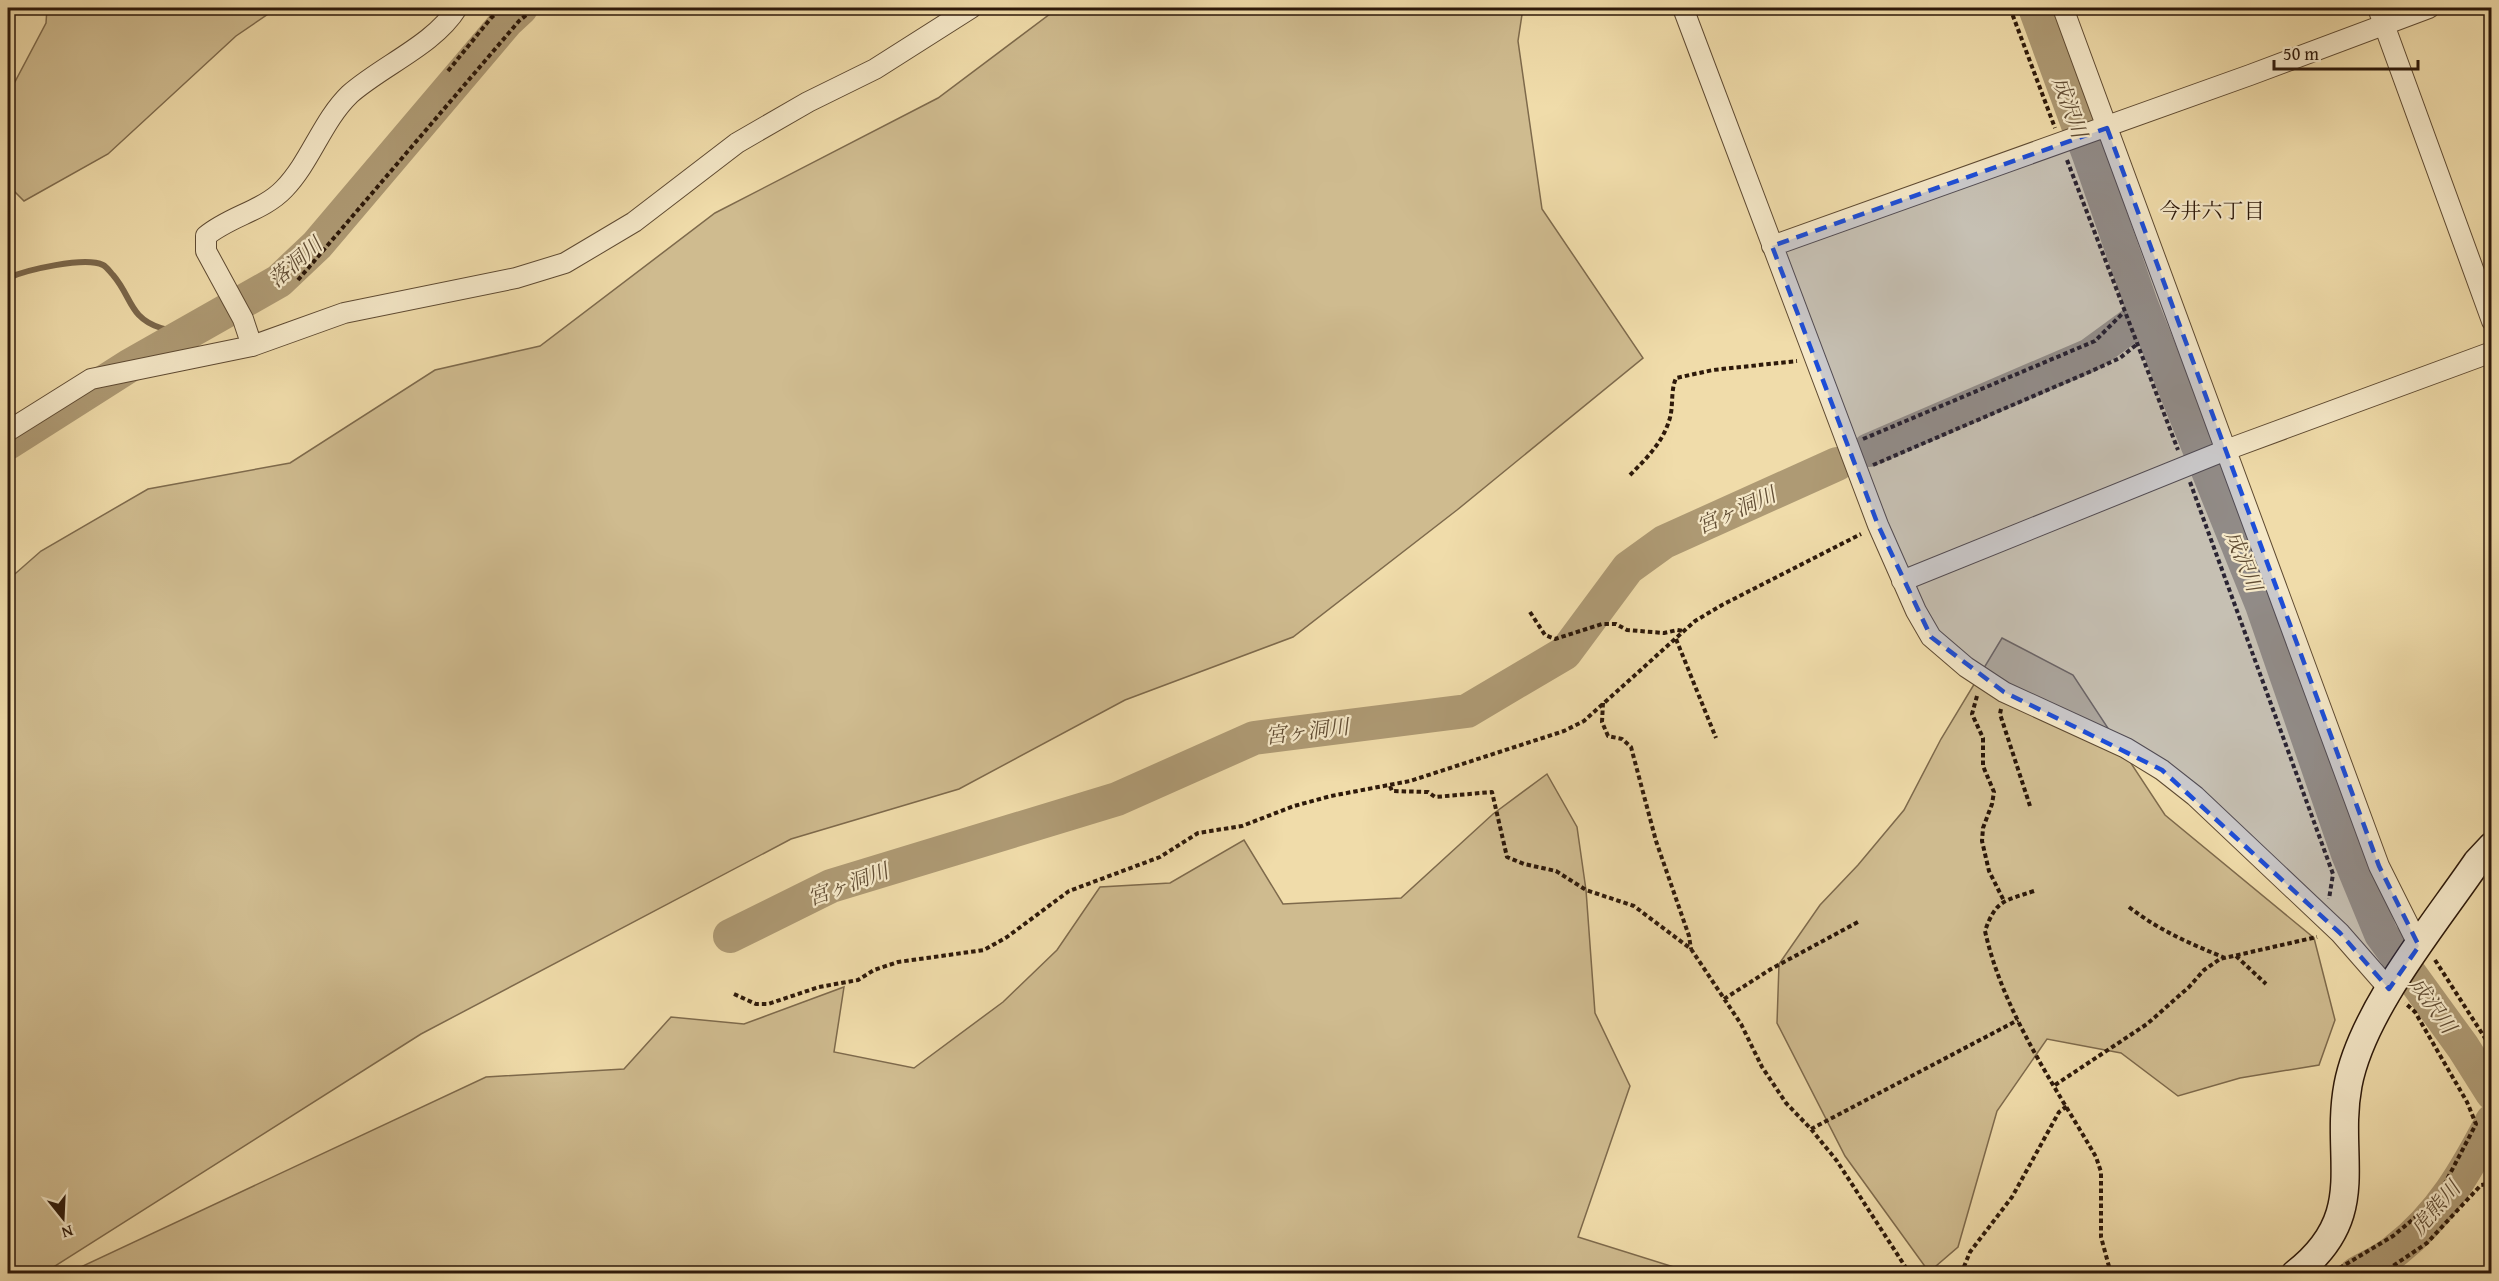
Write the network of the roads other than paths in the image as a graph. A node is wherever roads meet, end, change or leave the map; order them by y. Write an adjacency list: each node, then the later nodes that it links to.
1 (457, 8): 10 (street)
2 (971, 8): 10 (street)
3 (1683, 8): 8 (street)
4 (2063, 8): 7 (street)
5 (2429, 8): 6 (street)
6 (2381, 16): 7 (street); 9 (street)
7 (2107, 128): 8 (street); 13 (street)
8 (1772, 246): 14 (street)
9 (2492, 321)
10 (252, 346): 12 (street)
11 (2492, 352): 13 (street)
12 (8, 431)
13 (2226, 450): 14 (street); 16 (street)
14 (1902, 581): 17 (street)
15 (2492, 846): 16 (main road)
16 (2419, 946): 17 (main road)
17 (2389, 989): 18 (main road)
18 (2295, 1274)

